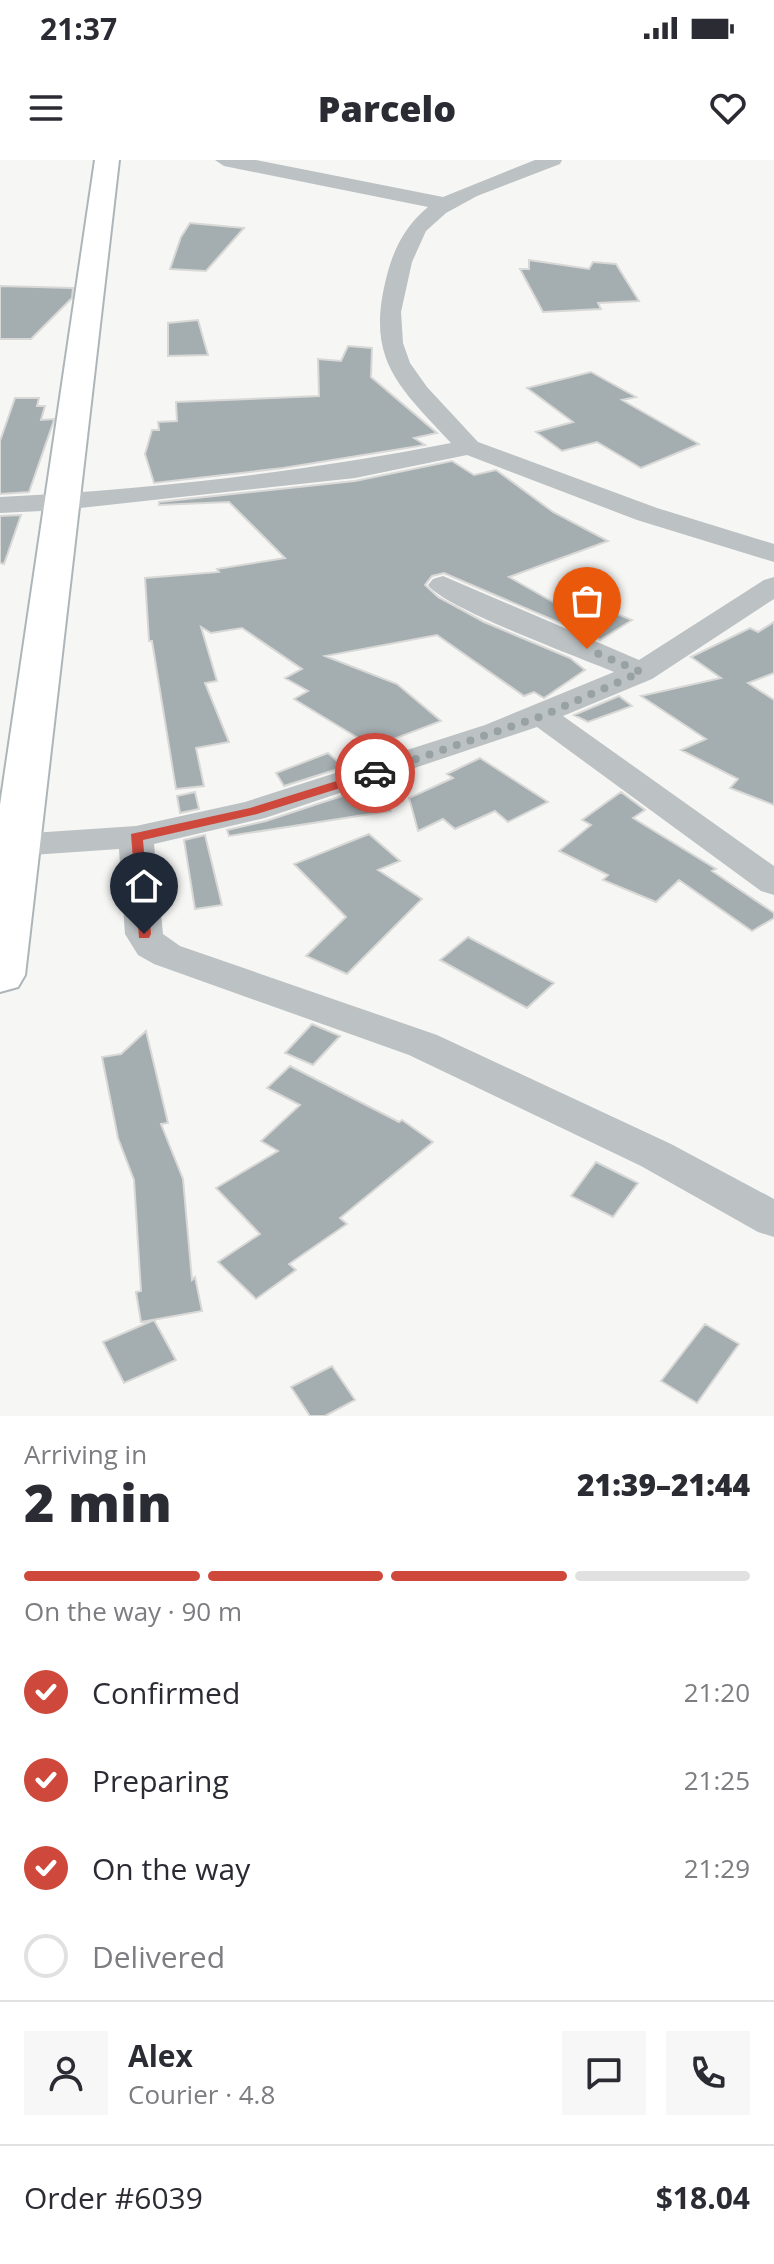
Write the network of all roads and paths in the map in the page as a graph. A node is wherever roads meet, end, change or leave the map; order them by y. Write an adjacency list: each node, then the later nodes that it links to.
1 (107, 160): 6 (main road)
2 (224, 160): 4 (street)
3 (553, 160): 4 (street)
4 (447, 204): 5 (street)
5 (469, 447): 6 (street); 8 (street)
6 (62, 502): 7 (street); 14 (main road)
7 (0, 505)
8 (774, 553)
9 (443, 585): 11 (street)
10 (774, 586): 11 (street)
11 (641, 672): 12 (street)
12 (542, 716): 13 (street); 15 (street)
13 (136, 837): 14 (street); 17 (street)
14 (17, 845): 16 (main road)
15 (774, 883)
16 (0, 975)
17 (774, 1220)

